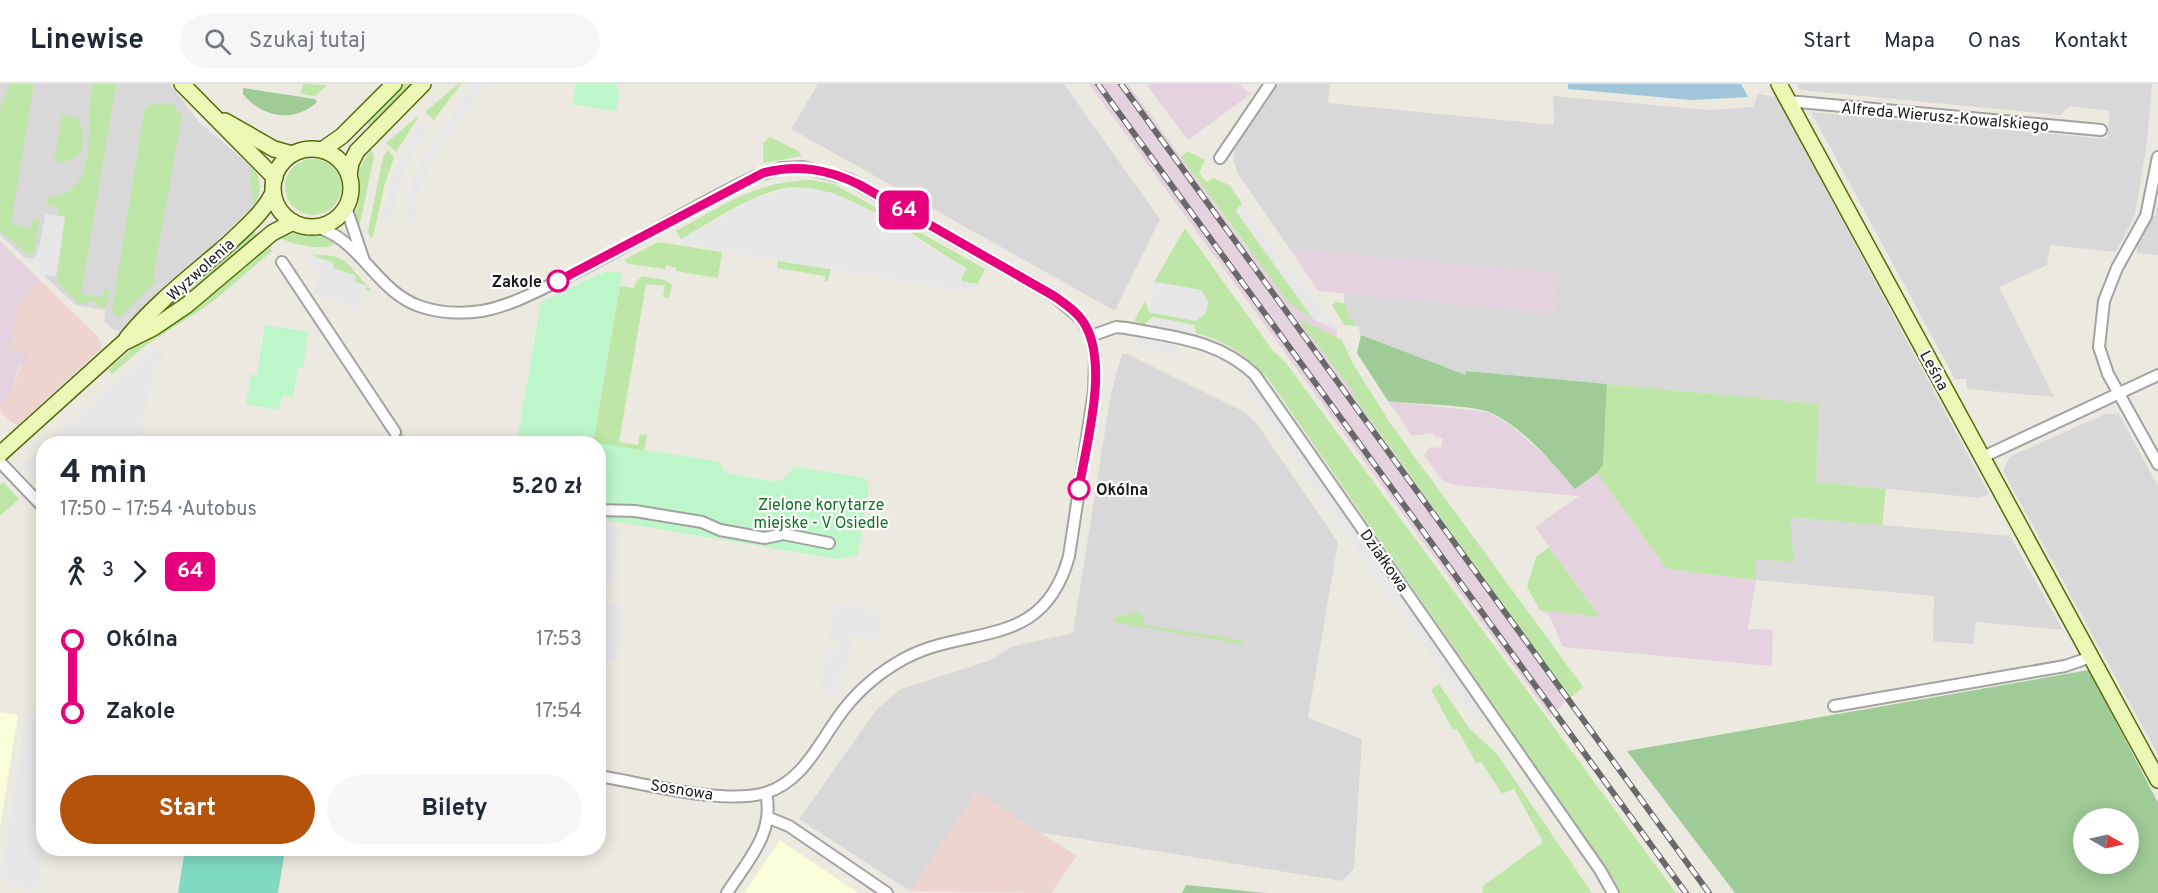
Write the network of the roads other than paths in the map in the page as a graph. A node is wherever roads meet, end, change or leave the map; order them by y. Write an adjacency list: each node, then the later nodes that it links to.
1 (182, 84): 7 (main road)
2 (394, 84): 9 (main road)
3 (423, 84): 13 (main road)
4 (1270, 84): 12 (street)
5 (1779, 84): 6 (main road, Leśna)
6 (1788, 101): 8 (street, Alfreda Wierusz-Kowalskiego); 26 (main road, Leśna)
7 (217, 117): 10 (main road); 14 (main road)
8 (2101, 130)
9 (322, 150): 10 (main road); 13 (main road)
10 (292, 154): 14 (main road)
11 (2158, 157): 23 (street)
12 (1220, 158)
13 (349, 175): 15 (main road)
14 (274, 185): 16 (main road); 21 (main road, Wyzwolenia)
15 (346, 207): 17 (main road); 18 (street)
16 (293, 222): 17 (main road); 21 (main road, Wyzwolenia)
17 (315, 227): 18 (street)
18 (364, 261): 20 (street)
19 (282, 262): 24 (street)
20 (1091, 336): 36 (street); 40 (street, Działkowa)
21 (123, 343): 25 (main road, Wyzwolenia)
22 (2158, 375): 23 (street)
23 (2118, 394): 26 (street); 28 (street)
24 (394, 432)
25 (0, 454)
26 (1983, 457): 32 (main road, Leśna)
27 (0, 462): 29 (street)
28 (2158, 464)
29 (36, 500)
30 (606, 510): 31 (street)
31 (830, 543)
32 (2091, 657): 33 (street); 35 (main road, Leśna)
33 (1834, 706)
34 (606, 777): 36 (street, Sosnowa)
35 (2158, 780)
36 (766, 793): 37 (street)
37 (769, 818): 38 (street); 39 (street)
38 (727, 893)
39 (886, 893)
40 (1613, 893)

